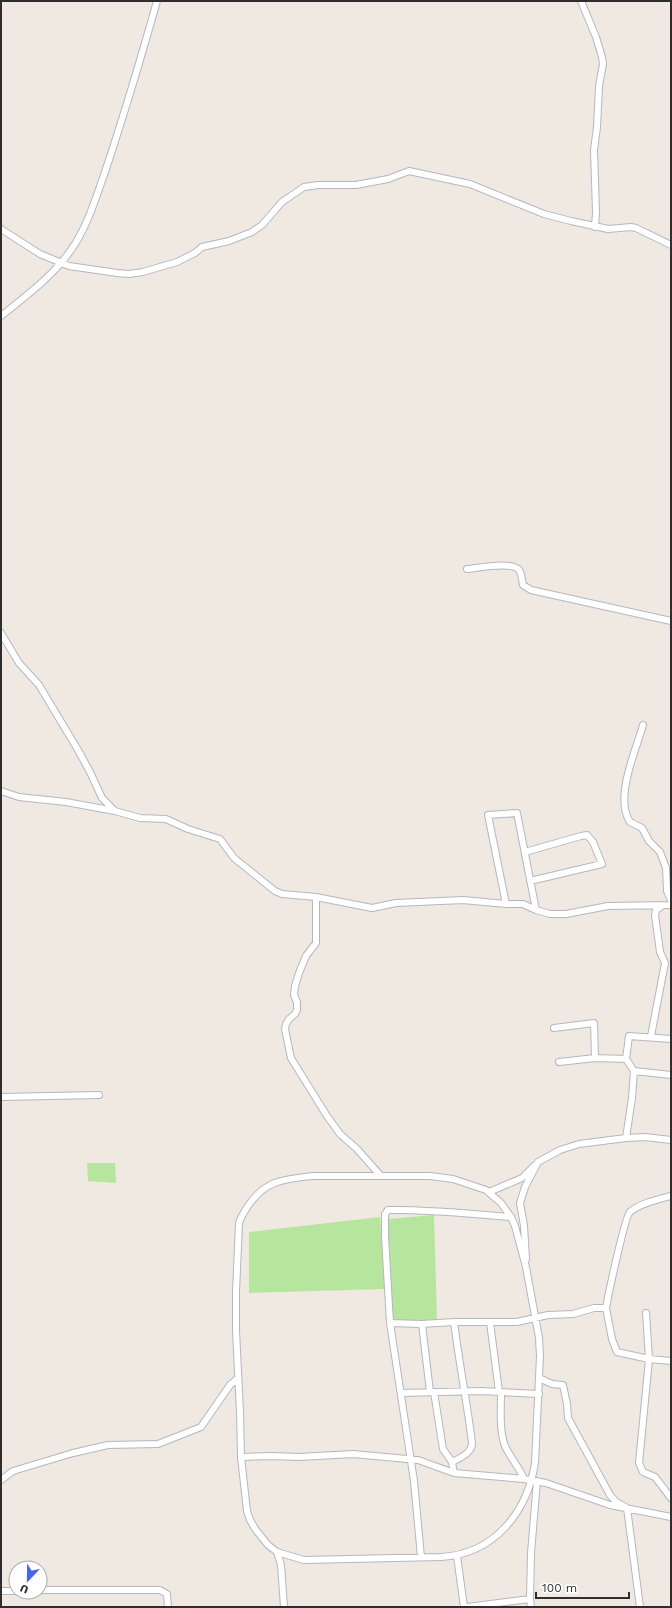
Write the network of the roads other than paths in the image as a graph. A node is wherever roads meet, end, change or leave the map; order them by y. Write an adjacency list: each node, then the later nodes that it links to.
1 (157, 1): 6 (street)
2 (581, 1): 3 (street)
3 (595, 226): 5 (street); 6 (street)
4 (1, 228): 6 (street)
5 (671, 244)
6 (60, 263): 7 (street)
7 (1, 316)
8 (467, 569): 9 (street)
9 (671, 621)
10 (1, 633): 13 (street)
11 (643, 725): 17 (street)
12 (1, 791): 13 (street)
13 (115, 811): 16 (street)
14 (525, 852): 15 (street); 15 (street); 18 (street)
15 (530, 881): 21 (street)
16 (316, 897): 18 (street); 36 (street)
17 (671, 900)
18 (506, 904): 21 (street)
19 (671, 905): 20 (street)
20 (662, 906): 21 (street); 22 (street)
21 (536, 910)
22 (668, 964): 24 (street)
23 (554, 1028): 26 (street)
24 (651, 1036): 25 (street); 27 (street)
25 (671, 1039)
26 (595, 1058): 27 (street); 28 (street)
27 (626, 1059): 29 (street)
28 (559, 1062)
29 (634, 1071): 30 (street); 33 (street)
30 (671, 1075)
31 (98, 1095): 32 (street)
32 (1, 1097)
33 (626, 1138): 34 (street); 35 (street)
34 (671, 1140)
35 (538, 1162): 37 (street); 40 (street)
36 (380, 1175): 37 (street); 50 (street)
37 (489, 1192): 39 (street)
38 (671, 1196): 41 (street)
39 (511, 1217): 40 (street); 46 (street)
40 (526, 1267): 43 (street)
41 (606, 1308): 43 (street); 48 (street)
42 (646, 1313): 48 (street)
43 (535, 1319): 45 (street); 51 (street)
44 (454, 1322): 45 (street); 47 (street); 52 (street)
45 (490, 1322): 54 (street)
46 (390, 1323): 47 (street); 55 (street)
47 (422, 1324): 53 (street)
48 (649, 1359): 49 (street); 64 (street)
49 (671, 1361)
50 (238, 1378): 57 (street); 62 (street)
51 (539, 1378): 56 (street); 65 (street)
52 (465, 1391): 53 (street); 54 (street); 59 (street)
53 (432, 1392): 55 (street); 59 (street)
54 (500, 1392): 56 (street); 61 (street)
55 (401, 1393): 58 (street)
56 (539, 1394): 63 (street)
57 (241, 1457): 58 (street); 67 (street)
58 (410, 1459): 60 (street); 69 (street)
59 (452, 1462): 60 (street)
60 (454, 1473): 61 (street)
61 (524, 1479): 63 (street)
62 (1, 1480)
63 (535, 1480): 65 (street); 68 (street); 71 (street)
64 (671, 1498)
65 (627, 1508): 66 (street); 77 (street)
66 (671, 1517)
67 (277, 1552): 69 (street); 73 (street)
68 (457, 1556): 69 (street); 74 (street)
69 (421, 1557)
70 (48, 1590): 72 (street)
71 (530, 1599): 75 (street); 76 (street)
72 (168, 1607)
73 (284, 1607)
74 (464, 1607)
75 (468, 1607)
76 (531, 1607)
77 (640, 1607)

